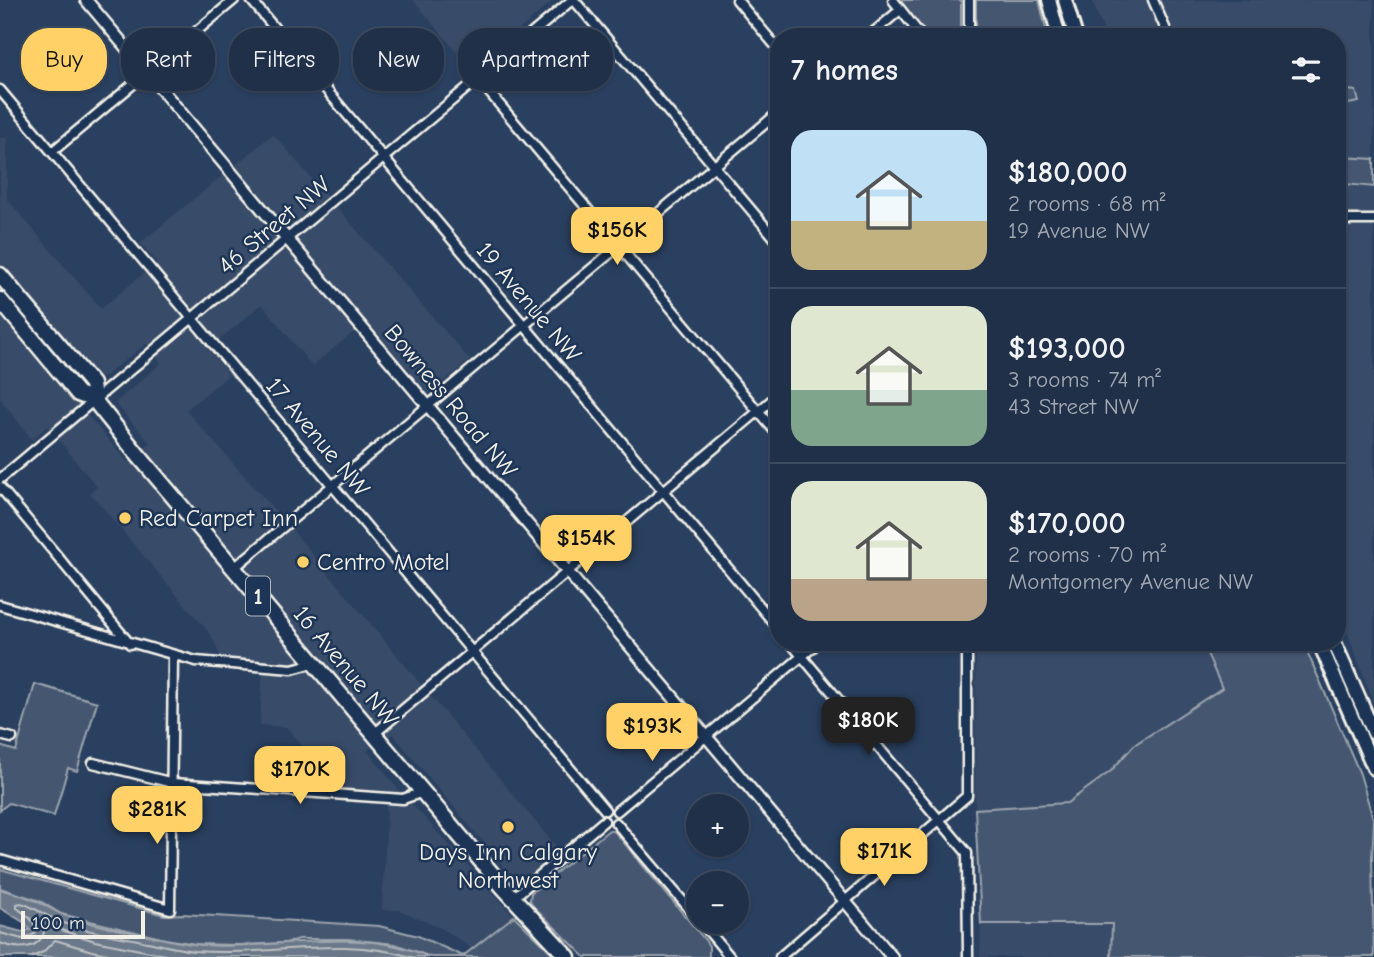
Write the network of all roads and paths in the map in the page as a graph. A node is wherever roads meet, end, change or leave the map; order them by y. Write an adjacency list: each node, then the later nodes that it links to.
1 (86, 0): 21 (street, Bowness Road NW)
2 (234, 0): 12 (street)
3 (251, 0): 29 (street, 19 Avenue NW)
4 (573, 0): 13 (street, 46 Street NW); 30 (street)
5 (737, 0): 20 (street)
6 (893, 0): 11 (street)
7 (969, 0): 16 (street)
8 (1049, 0): 17 (main road)
9 (1065, 0): 18 (main road)
10 (1153, 0): 19 (street)
11 (900, 10): 14 (street); 15 (street)
12 (200, 28)
13 (539, 28)
14 (879, 28)
15 (915, 28)
16 (969, 28)
17 (1057, 28)
18 (1073, 28)
19 (1166, 28)
20 (770, 39)
21 (121, 40)
22 (0, 90): 28 (street, 17 Avenue NW)
23 (124, 91): 28 (street)
24 (165, 91): 34 (street, Bowness Road NW)
25 (464, 91): 29 (street, 46 Street NW)
26 (488, 91): 35 (street)
27 (770, 119): 30 (street)
28 (53, 151): 38 (street, 17 Avenue NW)
29 (383, 158): 34 (street, 46 Street NW); 39 (street, 19 Avenue NW)
30 (714, 165): 33 (street); 35 (street)
31 (1346, 220): 32 (street)
32 (1374, 222)
33 (770, 232)
34 (286, 238): 38 (street, 46 Street NW); 42 (street, Bowness Road NW)
35 (618, 246): 39 (street); 43 (street)
36 (0, 275): 40 (highway, 16 Avenue NW / 1)
37 (0, 300): 40 (highway, 16 Avenue NW / 1)
38 (193, 318): 40 (street, 46 Street NW); 46 (street, 17 Avenue NW)
39 (524, 326): 42 (street); 48 (street, 19 Avenue NW)
40 (94, 400): 45 (street, 46 Street NW); 49 (highway, 16 Avenue NW / 1)
41 (770, 401): 43 (street)
42 (429, 406): 46 (street); 50 (street, Bowness Road NW)
43 (758, 411): 44 (street); 48 (street)
44 (770, 425)
45 (0, 479)
46 (334, 486): 49 (street); 54 (street, 17 Avenue NW)
47 (0, 487): 53 (street)
48 (663, 491): 50 (street); 52 (street, 19 Avenue NW)
49 (234, 568): 62 (highway, 16 Avenue NW / 1)
50 (567, 572): 54 (street); 66 (street, Bowness Road NW)
51 (0, 605): 53 (street)
52 (770, 618)
53 (130, 644): 60 (street)
54 (472, 651): 64 (street); 72 (street, 17 Avenue NW)
55 (797, 651): 61 (street)
56 (808, 651): 61 (street)
57 (967, 651): 75 (street)
58 (1323, 651): 69 (main road)
59 (1338, 651): 63 (main road)
60 (173, 656): 62 (street); 70 (street)
61 (802, 657): 66 (street); 75 (street)
62 (314, 663): 64 (highway, 16 Avenue NW / 1)
63 (1374, 733)
64 (374, 734): 71 (highway, 16 Avenue NW / 1)
65 (0, 735): 67 (street)
66 (706, 737): 73 (street); 79 (street, Bowness Road NW)
67 (12, 738)
68 (93, 763): 70 (street)
69 (1374, 768)
70 (173, 783): 71 (street); 77 (street)
71 (422, 792): 78 (highway, 16 Avenue NW / 1)
72 (606, 810): 73 (street); 74 (street)
73 (617, 811): 76 (street)
74 (604, 821): 76 (street); 78 (street)
75 (941, 821): 79 (street); 86 (street)
76 (616, 823): 80 (street)
77 (0, 860)
78 (513, 898): 82 (highway, 16 Avenue NW / 1)
79 (846, 902): 84 (street); 85 (street, Bowness Road NW)
80 (686, 906)
81 (710, 934): 83 (street)
82 (568, 957)
83 (730, 957)
84 (780, 957)
85 (892, 957)
86 (968, 957)

